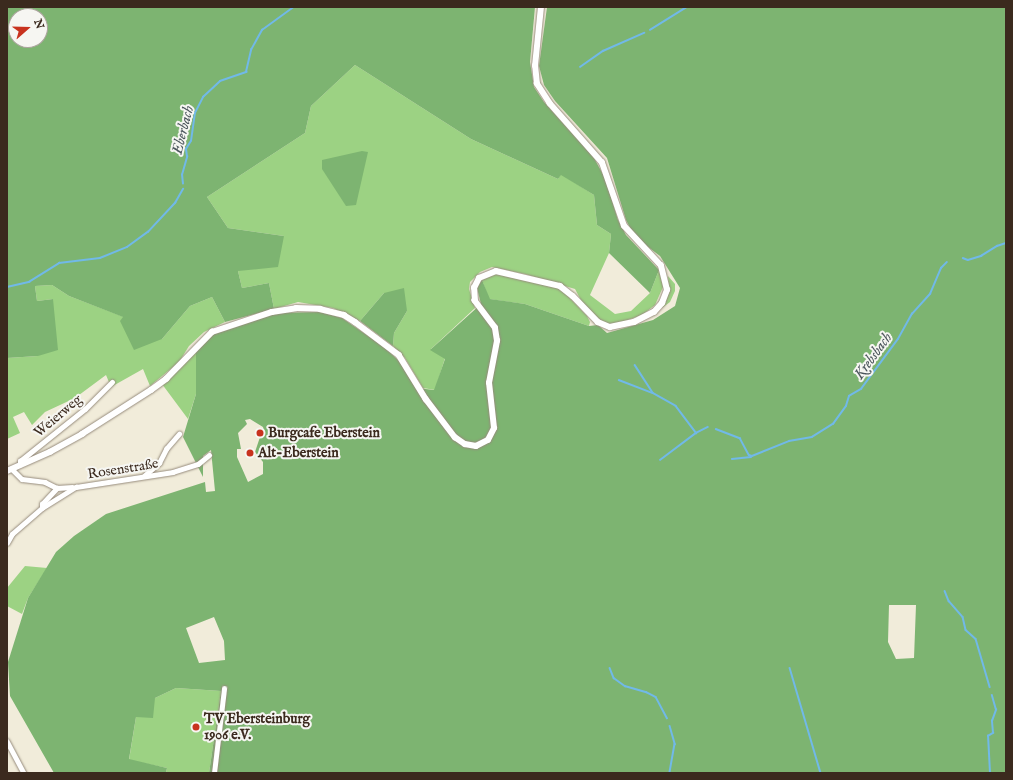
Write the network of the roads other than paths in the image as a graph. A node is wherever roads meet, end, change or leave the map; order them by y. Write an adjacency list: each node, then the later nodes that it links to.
1 (541, 7): 5 (street)
2 (112, 382): 5 (street, Weierweg)
3 (179, 434): 7 (street)
4 (209, 455): 7 (street, Rosenstraße)
5 (20, 465): 6 (street)
6 (9, 470): 9 (street)
7 (143, 477): 8 (street, Rosenstraße)
8 (76, 487): 9 (street); 10 (street, Rosenstraße)
9 (57, 488): 10 (street, Rosenstraße)
10 (42, 508): 12 (street, Rosenstraße)
11 (7, 530): 12 (street)
12 (12, 534): 13 (street, Rosenstraße)
13 (7, 543)
14 (224, 688): 17 (street)
15 (7, 741): 16 (street)
16 (24, 773)
17 (214, 773)

